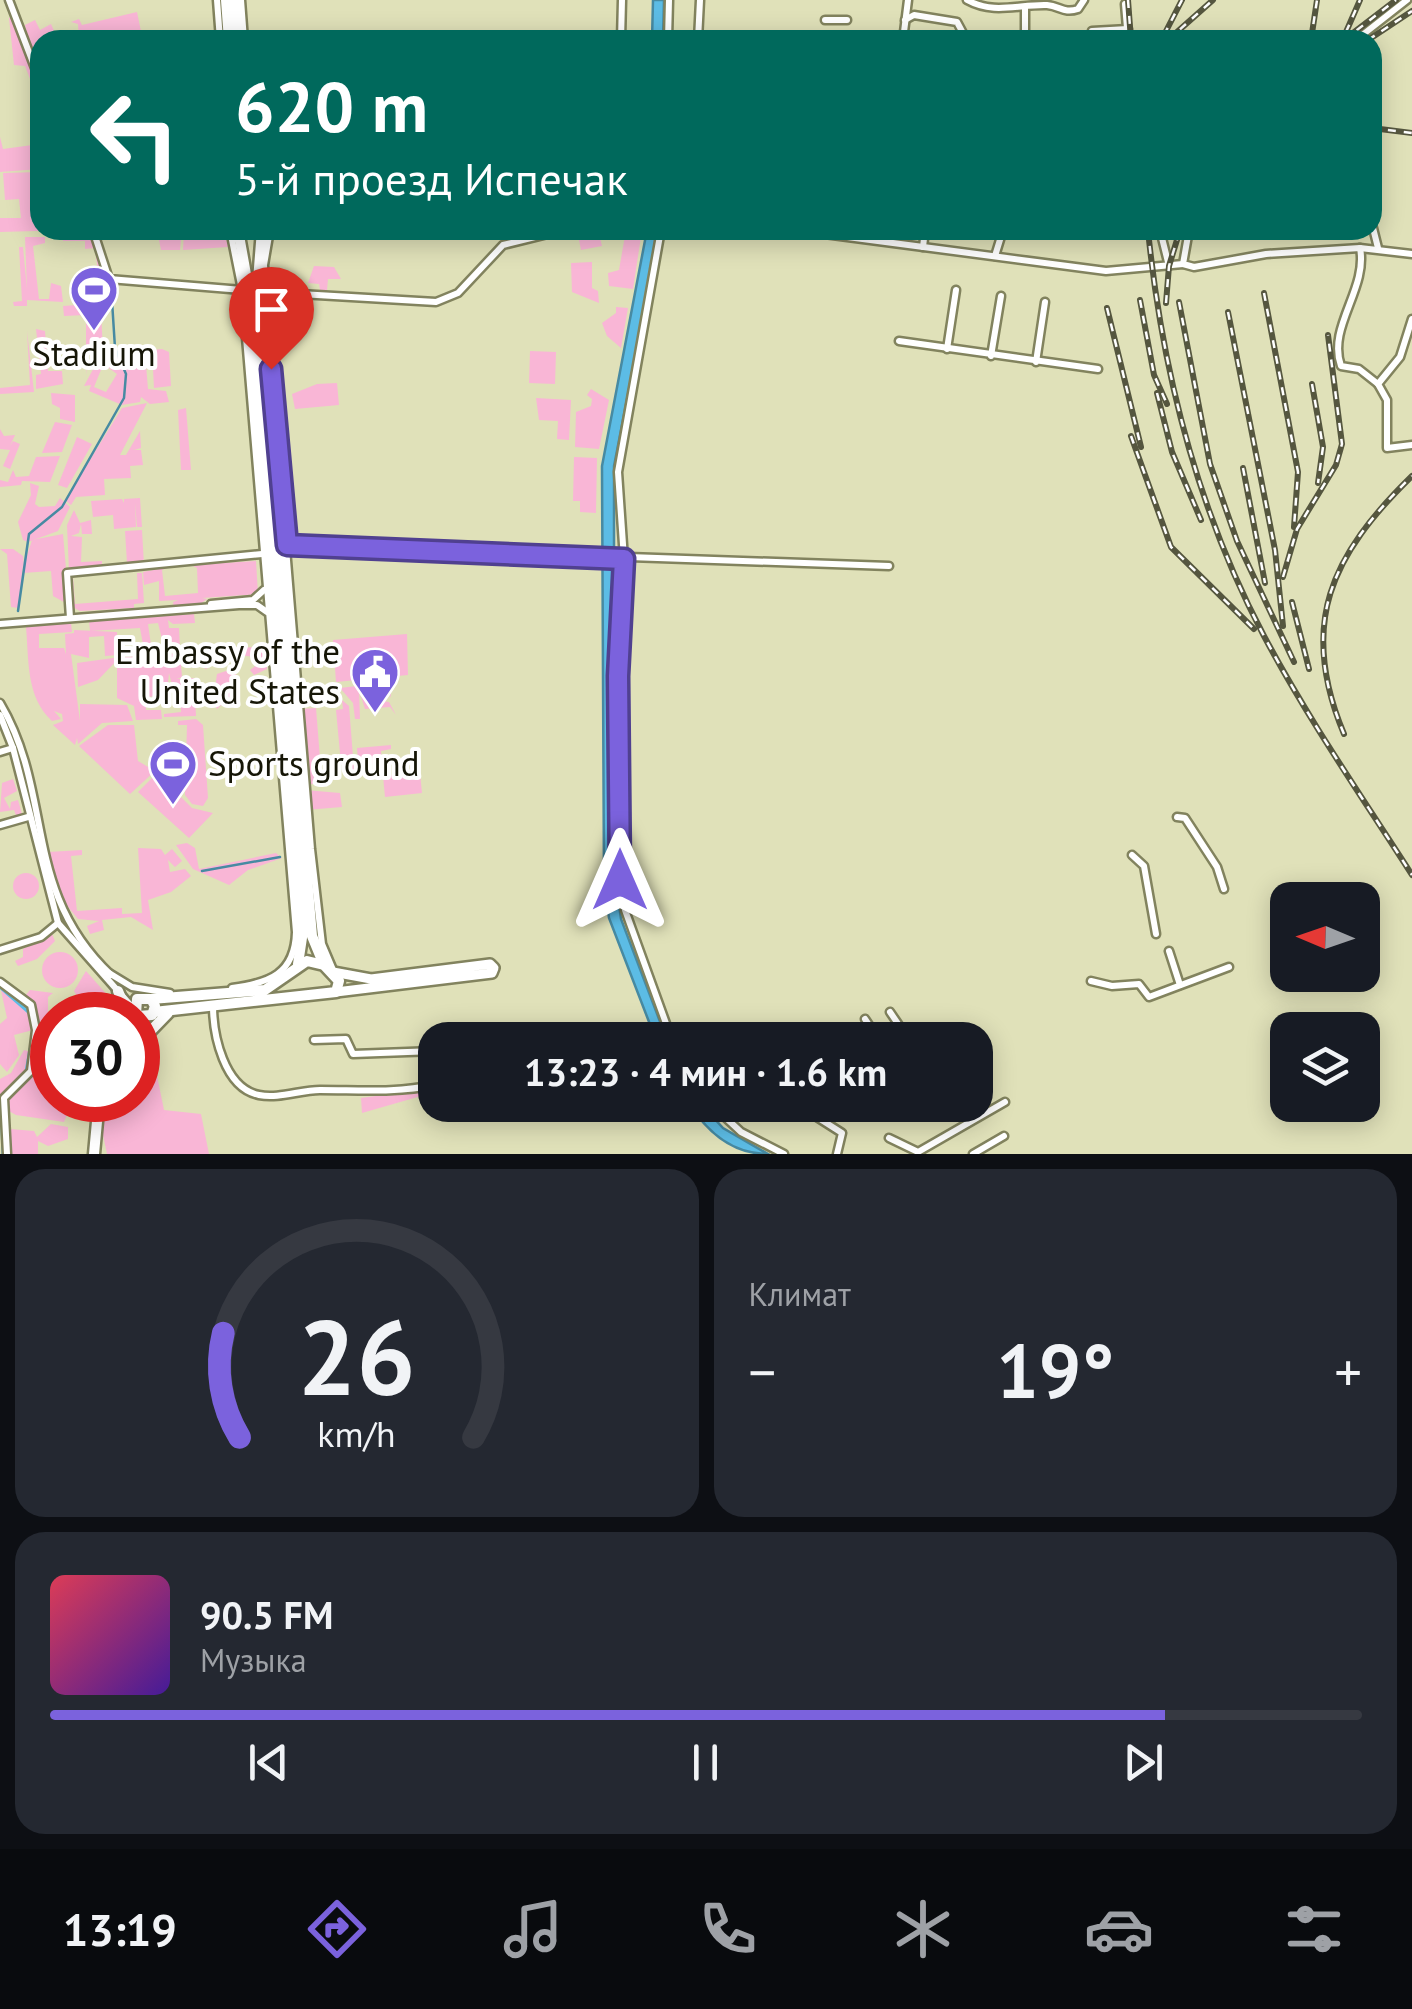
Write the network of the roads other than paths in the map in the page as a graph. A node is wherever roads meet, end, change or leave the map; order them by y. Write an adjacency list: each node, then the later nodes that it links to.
1 (9, 0): 29 (street)
2 (217, 0): 18 (street)
3 (226, 0): 19 (highway)
4 (238, 0): 20 (highway)
5 (622, 0): 21 (street)
6 (669, 0): 22 (street)
7 (700, 0): 23 (street)
8 (908, 0): 16 (street)
9 (967, 0): 13 (street)
10 (1084, 0): 13 (street)
11 (1407, 0): 28 (street)
12 (1125, 4): 17 (street)
13 (1025, 8): 26 (street)
14 (825, 20): 15 (street)
15 (847, 20)
16 (905, 20): 24 (street); 25 (street)
17 (1128, 29): 27 (street)
18 (219, 30)
19 (228, 30)
20 (241, 30)
21 (620, 30)
22 (668, 30)
23 (698, 30)
24 (904, 30)
25 (961, 30)
26 (1025, 30)
27 (1110, 30)
28 (1369, 30)
29 (30, 55)
30 (96, 240): 50 (street)
31 (235, 240): 50 (street)
32 (237, 240): 55 (highway)
33 (265, 240): 55 (highway)
34 (266, 240): 52 (street)
35 (526, 240): 52 (street)
36 (660, 240): 66 (street)
37 (874, 240): 43 (street)
38 (924, 240): 43 (street)
39 (1000, 240): 47 (street)
40 (1162, 240): 49 (street)
41 (1184, 240): 48 (street)
42 (1376, 240): 45 (street)
43 (923, 247): 47 (street)
44 (1360, 248): 45 (street); 48 (street); 62 (street)
45 (1378, 248): 46 (street)
46 (1412, 254)
47 (995, 256): 49 (street)
48 (1182, 264): 49 (street)
49 (1169, 266)
50 (242, 290): 55 (street)
51 (956, 290): 58 (street)
52 (266, 292): 55 (street)
53 (1001, 296): 59 (street)
54 (1045, 302): 60 (street)
55 (255, 310): 64 (street); 65 (street); 65 (highway)
56 (1412, 319): 62 (street)
57 (899, 341): 58 (street)
58 (946, 348): 59 (street)
59 (992, 356): 60 (street)
60 (1036, 362): 61 (street)
61 (1098, 368)
62 (1378, 384): 63 (street)
63 (1412, 446)
64 (287, 545): 66 (street); 68 (street)
65 (271, 557): 68 (highway); 69 (highway); 73 (street); 76 (highway)
66 (621, 559): 67 (street); 111 (street)
67 (889, 566)
68 (288, 570): 74 (street)
69 (264, 571): 70 (street)
70 (264, 589): 71 (street); 72 (street)
71 (200, 609): 72 (street); 73 (street)
72 (267, 613): 76 (street)
73 (70, 618): 75 (street)
74 (294, 621): 76 (highway); 93 (street)
75 (0, 624)
76 (278, 638): 85 (street); 87 (highway); 93 (highway)
77 (0, 703): 95 (street)
78 (0, 715): 79 (street)
79 (13, 748): 80 (street); 81 (street)
80 (0, 752)
81 (28, 817): 83 (street); 88 (street)
82 (1177, 817): 86 (street)
83 (0, 825)
84 (1132, 855): 89 (street)
85 (291, 880): 87 (highway); 105 (street)
86 (1224, 889)
87 (300, 900): 92 (highway)
88 (58, 923): 90 (street); 100 (street)
89 (1156, 934)
90 (0, 950)
91 (1169, 951): 99 (street)
92 (298, 964): 93 (highway); 96 (highway)
93 (329, 968): 102 (highway); 102 (main road)
94 (1229, 968): 99 (street)
95 (109, 973): 101 (street); 105 (street)
96 (286, 980): 103 (highway); 105 (highway)
97 (1092, 981): 99 (street)
98 (0, 982): 123 (street)
99 (1180, 985)
100 (118, 990)
101 (136, 992)
102 (336, 992): 103 (highway)
103 (289, 998): 106 (highway)
104 (160, 999): 105 (highway)
105 (174, 1001): 106 (highway); 107 (highway); 109 (highway)
106 (212, 1005): 116 (street)
107 (160, 1010)
108 (890, 1012): 113 (street)
109 (160, 1017)
110 (865, 1019): 112 (street)
111 (666, 1022)
112 (867, 1022)
113 (897, 1022)
114 (314, 1040): 115 (street)
115 (418, 1052)
116 (418, 1088)
117 (1005, 1102): 122 (street)
118 (94, 1122): 124 (highway)
119 (730, 1122): 125 (street)
120 (825, 1122): 126 (street)
121 (1004, 1136): 127 (street)
122 (889, 1138)
123 (7, 1154)
124 (91, 1154)
125 (784, 1154)
126 (837, 1154)
127 (973, 1154)

